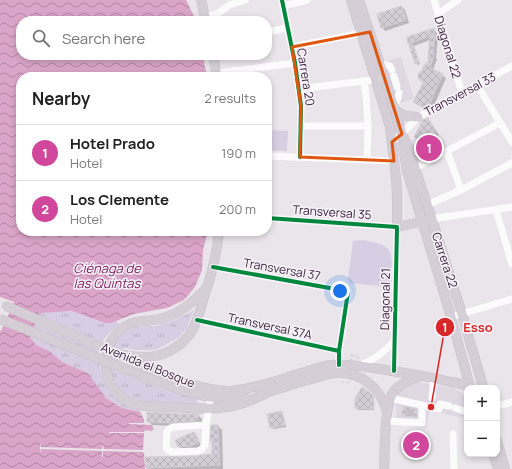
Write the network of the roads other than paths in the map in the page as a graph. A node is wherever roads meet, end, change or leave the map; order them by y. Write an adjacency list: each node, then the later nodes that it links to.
1 (201, 0): 10 (main road)
2 (245, 0): 11 (street)
3 (307, 0): 8 (street)
4 (351, 0): 14 (main road, Carrera 22)
5 (359, 0): 14 (main road, Carrera 22)
6 (434, 0): 9 (street, Diagonal 22)
7 (458, 0): 9 (street)
8 (282, 3): 12 (street, Carrera 20)
9 (438, 14): 25 (street, Diagonal 22)
10 (204, 16)
11 (212, 16)
12 (287, 28): 13 (street); 15 (street, Carrera 20)
13 (272, 31)
14 (365, 33): 15 (street); 21 (main road, Carrera 22); 21 (main road, Carrera 22)
15 (292, 47): 17 (street, Carrera 20)
16 (214, 60): 19 (main road)
17 (295, 63): 20 (street); 24 (street, Carrera 20)
18 (512, 66): 23 (street, Transversal 33)
19 (216, 72)
20 (236, 72)
21 (387, 76): 22 (street); 26 (main road, Carrera 22); 26 (street); 32 (main road, Carrera 22)
22 (364, 81): 24 (street); 30 (street)
23 (477, 85): 25 (street, Transversal 33); 28 (street)
24 (299, 89): 29 (street, Carrera 20)
25 (462, 93): 27 (street, Transversal 33)
26 (394, 107): 27 (main road); 31 (main road, Carrera 22)
27 (418, 117): 31 (street, Transversal 33)
28 (500, 123): 33 (street); 34 (street)
29 (301, 126): 30 (street); 36 (street, Carrera 20)
30 (368, 126): 37 (street)
31 (402, 134): 32 (street, Transversal 33); 40 (main road, Carrera 22)
32 (392, 142): 38 (main road, Carrera 22)
33 (512, 142)
34 (447, 151): 40 (street); 41 (street)
35 (272, 156): 36 (street)
36 (300, 157): 37 (street)
37 (367, 160): 38 (street)
38 (394, 161): 40 (main road); 48 (main road, Diagonal 21)
39 (512, 163): 41 (street)
40 (411, 169): 42 (main road, Carrera 22); 47 (main road, Carrera 22)
41 (461, 190): 42 (street)
42 (427, 205): 46 (main road, Carrera 22)
43 (512, 208): 44 (street)
44 (496, 210): 46 (street); 50 (street)
45 (272, 218): 48 (street, Transversal 35)
46 (432, 219): 47 (main road); 55 (main road, Carrera 22)
47 (422, 221): 48 (main road); 56 (main road, Carrera 22)
48 (397, 226): 59 (street, Diagonal 21)
49 (218, 236): 51 (main road)
50 (512, 264)
51 (213, 267): 52 (main road); 60 (street, Transversal 37)
52 (207, 288): 58 (main road); 77 (main road)
53 (512, 299): 55 (street)
54 (3, 304): 61 (main road, Avenida el Bosque, bridge)
55 (462, 314): 56 (street); 68 (main road, Carrera 22)
56 (451, 317): 67 (main road, Carrera 22)
57 (0, 318): 71 (main road, Avenida el Bosque, bridge)
58 (196, 320): 60 (street, Transversal 37A); 61 (main road)
59 (394, 340): 63 (street); 64 (street, Diagonal 21)
60 (339, 351): 62 (street)
61 (120, 355): 62 (main road, Avenida el Bosque, bridge)
62 (339, 365): 63 (main road, Avenida el Bosque)
63 (359, 366): 64 (main road, Avenida el Bosque)
64 (394, 372): 65 (main road, Avenida el Bosque)
65 (423, 376): 66 (main road, Avenida el Bosque); 72 (main road)
66 (434, 378): 69 (main road, Avenida el Bosque); 74 (street)
67 (468, 385)
68 (482, 385)
69 (464, 387)
70 (268, 392): 71 (main road, Avenida el Bosque); 77 (main road); 78 (main road, Avenida el Bosque)
71 (210, 397): 77 (street)
72 (390, 398): 75 (street); 78 (main road)
73 (512, 402): 76 (street)
74 (431, 403): 75 (street); 79 (street)
75 (422, 405): 80 (street)
76 (500, 405)
77 (208, 408): 81 (street)
78 (387, 411): 80 (main road)
79 (464, 411)
80 (387, 421): 86 (main road)
81 (206, 425): 81 (street)
82 (453, 434): 87 (street)
83 (495, 457): 85 (main road)
84 (499, 457): 85 (main road)
85 (501, 468)
86 (384, 469)
87 (454, 469)

